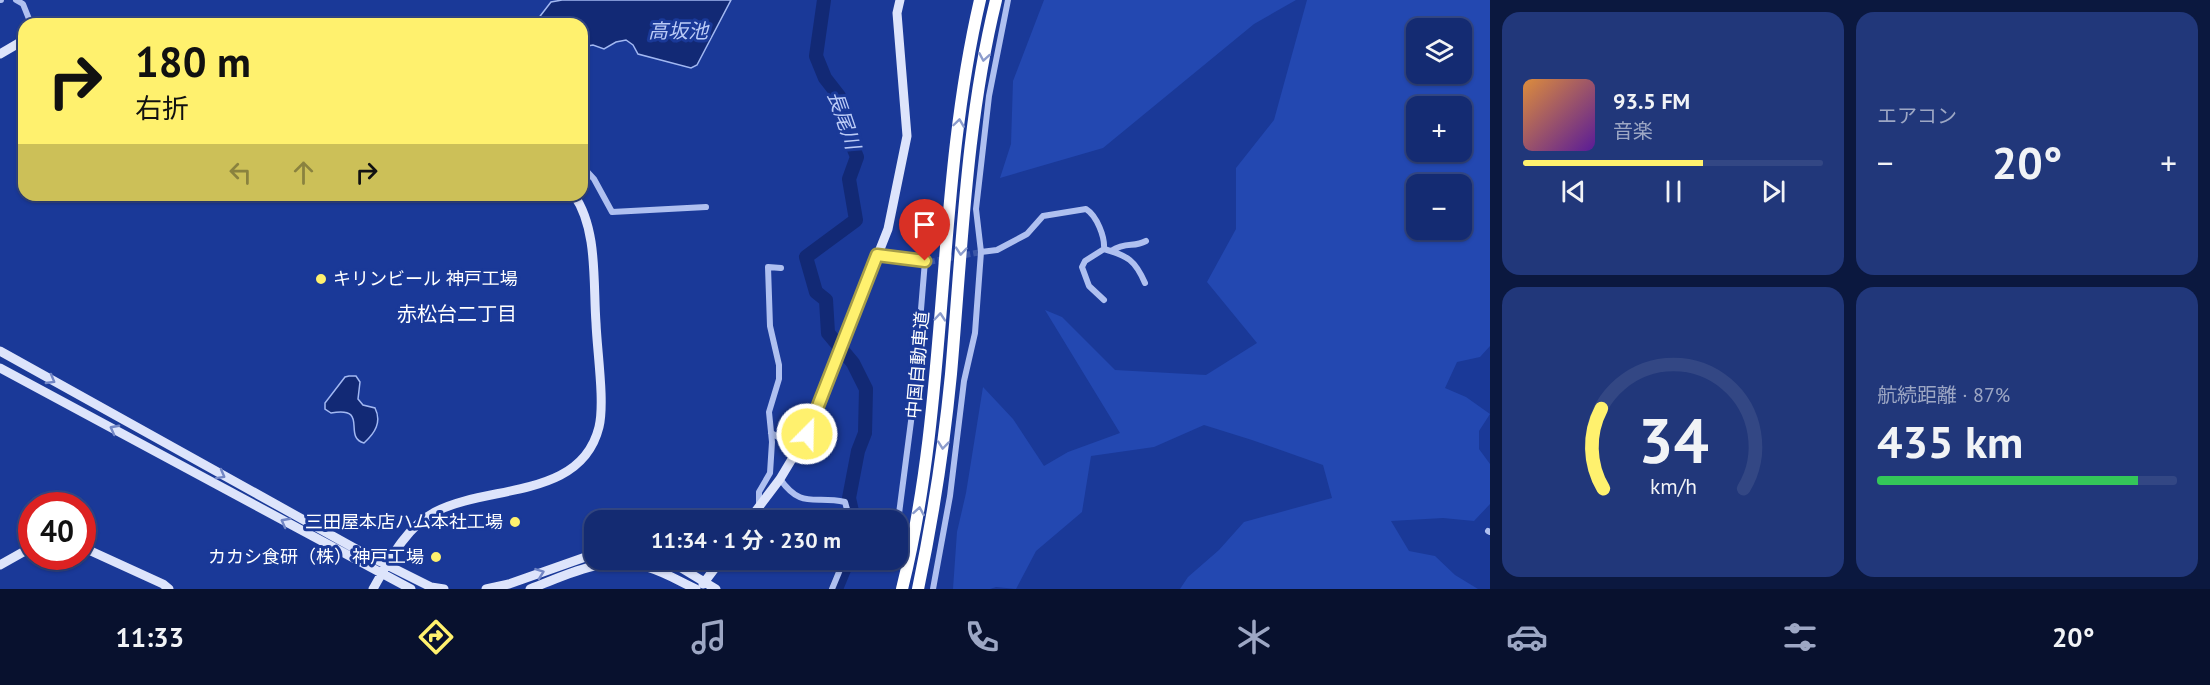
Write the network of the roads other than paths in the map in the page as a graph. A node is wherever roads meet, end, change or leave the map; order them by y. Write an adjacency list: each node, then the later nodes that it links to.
1 (16, 0): 6 (street)
2 (900, 0): 15 (street)
3 (980, 0): 45 (highway, 中国自動車道, one-way to 3)
4 (996, 0): 46 (highway, 中国自動車道, one-way to 46)
5 (1008, 0): 14 (street)
6 (29, 18)
7 (18, 44): 8 (street)
8 (0, 54)
9 (588, 172): 11 (street)
10 (577, 201): 32 (street)
11 (706, 207)
12 (1146, 242): 13 (street)
13 (1108, 250): 14 (street); 17 (street); 18 (street)
14 (981, 252): 47 (street)
15 (877, 255): 22 (street); 27 (street)
16 (781, 268): 21 (street)
17 (1145, 284)
18 (1104, 300)
19 (0, 351): 32 (street, one-way to 32)
20 (0, 368): 32 (street, one-way to 20)
21 (771, 433): 22 (street); 24 (street)
22 (799, 448): 23 (street)
23 (780, 479): 24 (street); 26 (street)
24 (759, 507): 25 (street)
25 (757, 510)
26 (847, 510)
27 (899, 510)
28 (96, 553): 37 (street)
29 (18, 555): 31 (street)
30 (584, 558): 41 (street, one-way to 30)
31 (0, 565)
32 (384, 569): 38 (street); 39 (street); 40 (street)
33 (678, 570): 36 (street)
34 (714, 570): 36 (street)
35 (840, 570): 44 (street)
36 (701, 587): 42 (street); 43 (street)
37 (170, 589)
38 (373, 589)
39 (411, 589)
40 (444, 589)
41 (486, 589)
42 (530, 589)
43 (716, 589)
44 (831, 589)
45 (902, 589)
46 (918, 589)
47 (933, 589)

